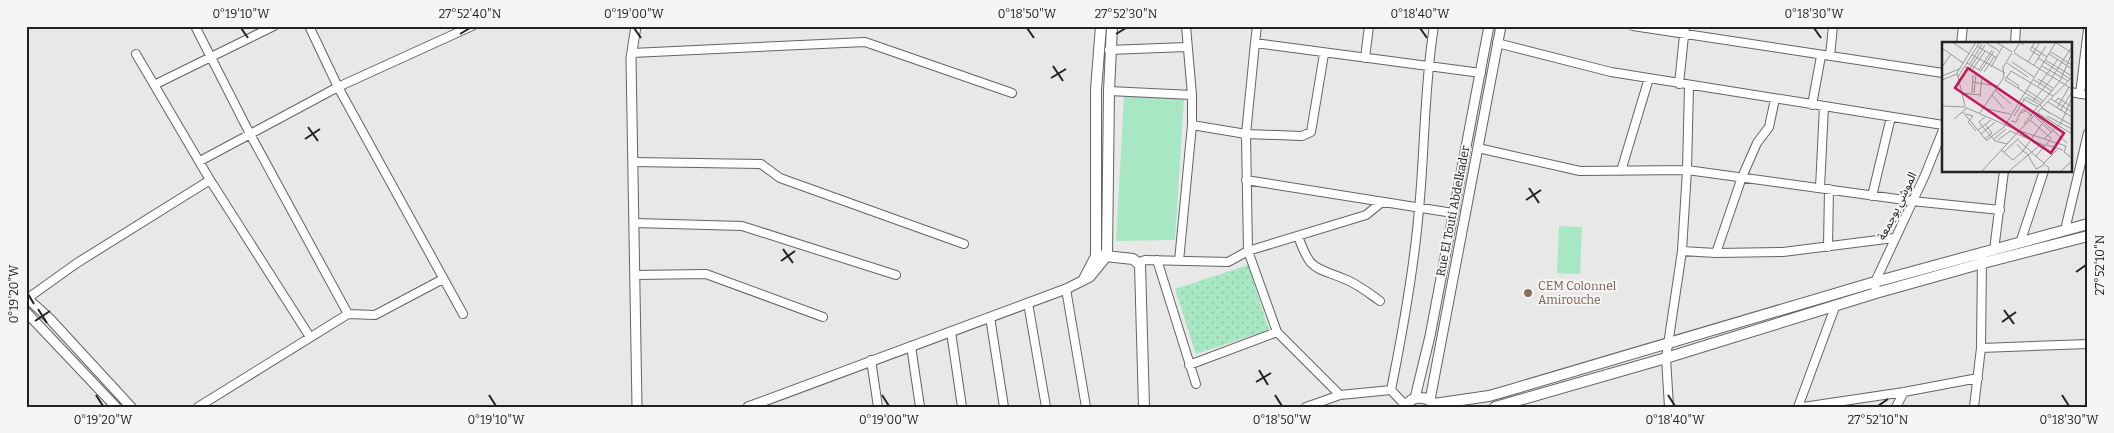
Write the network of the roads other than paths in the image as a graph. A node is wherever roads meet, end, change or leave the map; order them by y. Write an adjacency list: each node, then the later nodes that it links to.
1 (195, 26): 30 (street)
2 (274, 26): 30 (street)
3 (309, 26): 39 (street)
4 (472, 26): 39 (street)
5 (636, 26): 27 (street)
6 (1101, 26): 85 (main road)
7 (1112, 26): 25 (main road)
8 (1186, 26): 24 (street)
9 (1257, 26): 22 (street)
10 (1369, 26): 31 (street)
11 (1434, 26): 32 (street)
12 (1489, 26): 34 (street, Rue El Touti Abdelkader)
13 (1501, 26): 23 (street, Rue El Touti Abdelkader)
14 (1634, 26): 19 (street)
15 (1833, 26): 29 (street)
16 (1963, 26): 20 (street)
17 (2016, 26): 21 (street)
18 (2088, 29): 42 (street)
19 (1684, 30): 29 (street); 36 (street)
20 (1961, 42)
21 (2015, 42)
22 (1255, 43): 28 (street); 53 (street)
23 (1498, 43): 35 (street); 54 (street, Rue El Touti Abdelkader)
24 (1186, 48): 25 (street); 43 (street)
25 (1109, 50): 40 (main road)
26 (136, 54): 37 (street)
27 (632, 54): 41 (street); 56 (street)
28 (1324, 54): 31 (street); 53 (street)
29 (1825, 56): 33 (street); 45 (street)
30 (211, 57): 37 (street); 52 (street)
31 (1365, 58): 32 (street)
32 (1428, 68): 34 (street); 69 (street)
33 (1942, 73)
34 (1480, 74): 71 (street, Rue El Touti Abdelkader)
35 (1649, 78): 36 (street); 58 (street)
36 (1678, 84): 38 (street)
37 (154, 85): 55 (street)
38 (1689, 86): 44 (street); 57 (street)
39 (338, 87): 52 (street); 93 (street)
40 (1108, 90): 43 (street); 86 (main road)
41 (1012, 93)
42 (2084, 94)
43 (1192, 95): 48 (street)
44 (1775, 99): 45 (street); 61 (street)
45 (1812, 105): 46 (street)
46 (1824, 106): 47 (street); 64 (street)
47 (1891, 117): 49 (street); 66 (street)
48 (1192, 124): 53 (street); 89 (street)
49 (1942, 125)
50 (1942, 132): 68 (street, الموشي بوجمعة)
51 (2088, 133): 74 (street)
52 (250, 134): 55 (street); 103 (street)
53 (1246, 134): 63 (street)
54 (1478, 148): 58 (street); 123 (street, Rue El Touti Abdelkader)
55 (200, 161): 62 (street)
56 (633, 162): 72 (street); 79 (street)
57 (1687, 170): 58 (street); 61 (street); 81 (street)
58 (1621, 171)
59 (2004, 172): 70 (street)
60 (2044, 172): 78 (street)
61 (1742, 177): 64 (street); 84 (street)
62 (210, 180): 98 (street); 109 (street)
63 (1246, 180): 67 (street); 83 (street)
64 (1820, 188): 65 (street)
65 (1829, 190): 66 (street); 80 (street)
66 (1872, 196): 68 (street)
67 (1382, 202): 69 (street); 75 (street)
68 (1912, 202): 70 (street); 77 (street, الموشي بوجمعة)
69 (1419, 208): 71 (street); 119 (street)
70 (2000, 210): 82 (street)
71 (1454, 214): 122 (street, Rue El Touti Abdelkader)
72 (634, 223): 91 (street); 92 (street)
73 (2088, 224): 74 (main road)
74 (2065, 230): 78 (main road)
75 (1298, 236): 83 (street); 99 (street)
76 (2088, 236): 87 (main road)
77 (1894, 238): 80 (street); 95 (street, الموشي بوجمعة)
78 (2020, 243): 82 (main road)
79 (964, 244)
80 (1828, 247): 84 (street)
81 (1682, 250): 84 (street); 110 (street)
82 (1994, 250): 87 (main road)
83 (1248, 251): 89 (street); 108 (street)
84 (1716, 253)
85 (1096, 255): 86 (main road); 94 (street)
86 (1107, 256): 90 (main road); 94 (street)
87 (1982, 258): 95 (main road); 97 (main road); 113 (street)
88 (1157, 260): 89 (street); 90 (street); 116 (street)
89 (1179, 261)
90 (1139, 262): 136 (main road)
91 (635, 275): 105 (street); 128 (street)
92 (896, 275)
93 (443, 279): 103 (street); 104 (street)
94 (1082, 282): 96 (street)
95 (1875, 282): 97 (street, الموشي بوجمعة); 110 (main road)
96 (1066, 289): 100 (street); 135 (street)
97 (1876, 293): 101 (main road)
98 (27, 298): 126 (street)
99 (1380, 301)
100 (1028, 303): 106 (street); 134 (street)
101 (1835, 307): 114 (main road); 140 (street)
102 (26, 312): 125 (street)
103 (348, 314): 109 (street)
104 (462, 314)
105 (823, 317)
106 (990, 317): 107 (street); 133 (street)
107 (951, 332): 112 (street); 132 (street)
108 (1277, 332): 116 (street); 121 (street)
109 (310, 337): 127 (street)
110 (1667, 344): 114 (street); 123 (main road)
111 (2088, 344): 113 (street)
112 (911, 346): 115 (street); 131 (street)
113 (1981, 348): 117 (street)
114 (1666, 358): 138 (main road); 139 (street)
115 (871, 360): 129 (street); 130 (street)
116 (1189, 365): 118 (street)
117 (1978, 378): 120 (street); 143 (street)
118 (1196, 384)
119 (1391, 390): 121 (street); 124 (street)
120 (1904, 392): 141 (street); 142 (street)
121 (1340, 395): 137 (street)
122 (1415, 398): 123 (main road); 124 (main road)
123 (1433, 403)
124 (1405, 406)
125 (116, 407)
126 (131, 407)
127 (198, 407)
128 (637, 407)
129 (748, 407)
130 (878, 407)
131 (920, 407)
132 (962, 407)
133 (1004, 407)
134 (1046, 407)
135 (1086, 407)
136 (1144, 407)
137 (1306, 407)
138 (1495, 407)
139 (1669, 407)
140 (1798, 407)
141 (1803, 407)
142 (1896, 407)
143 (1974, 407)

